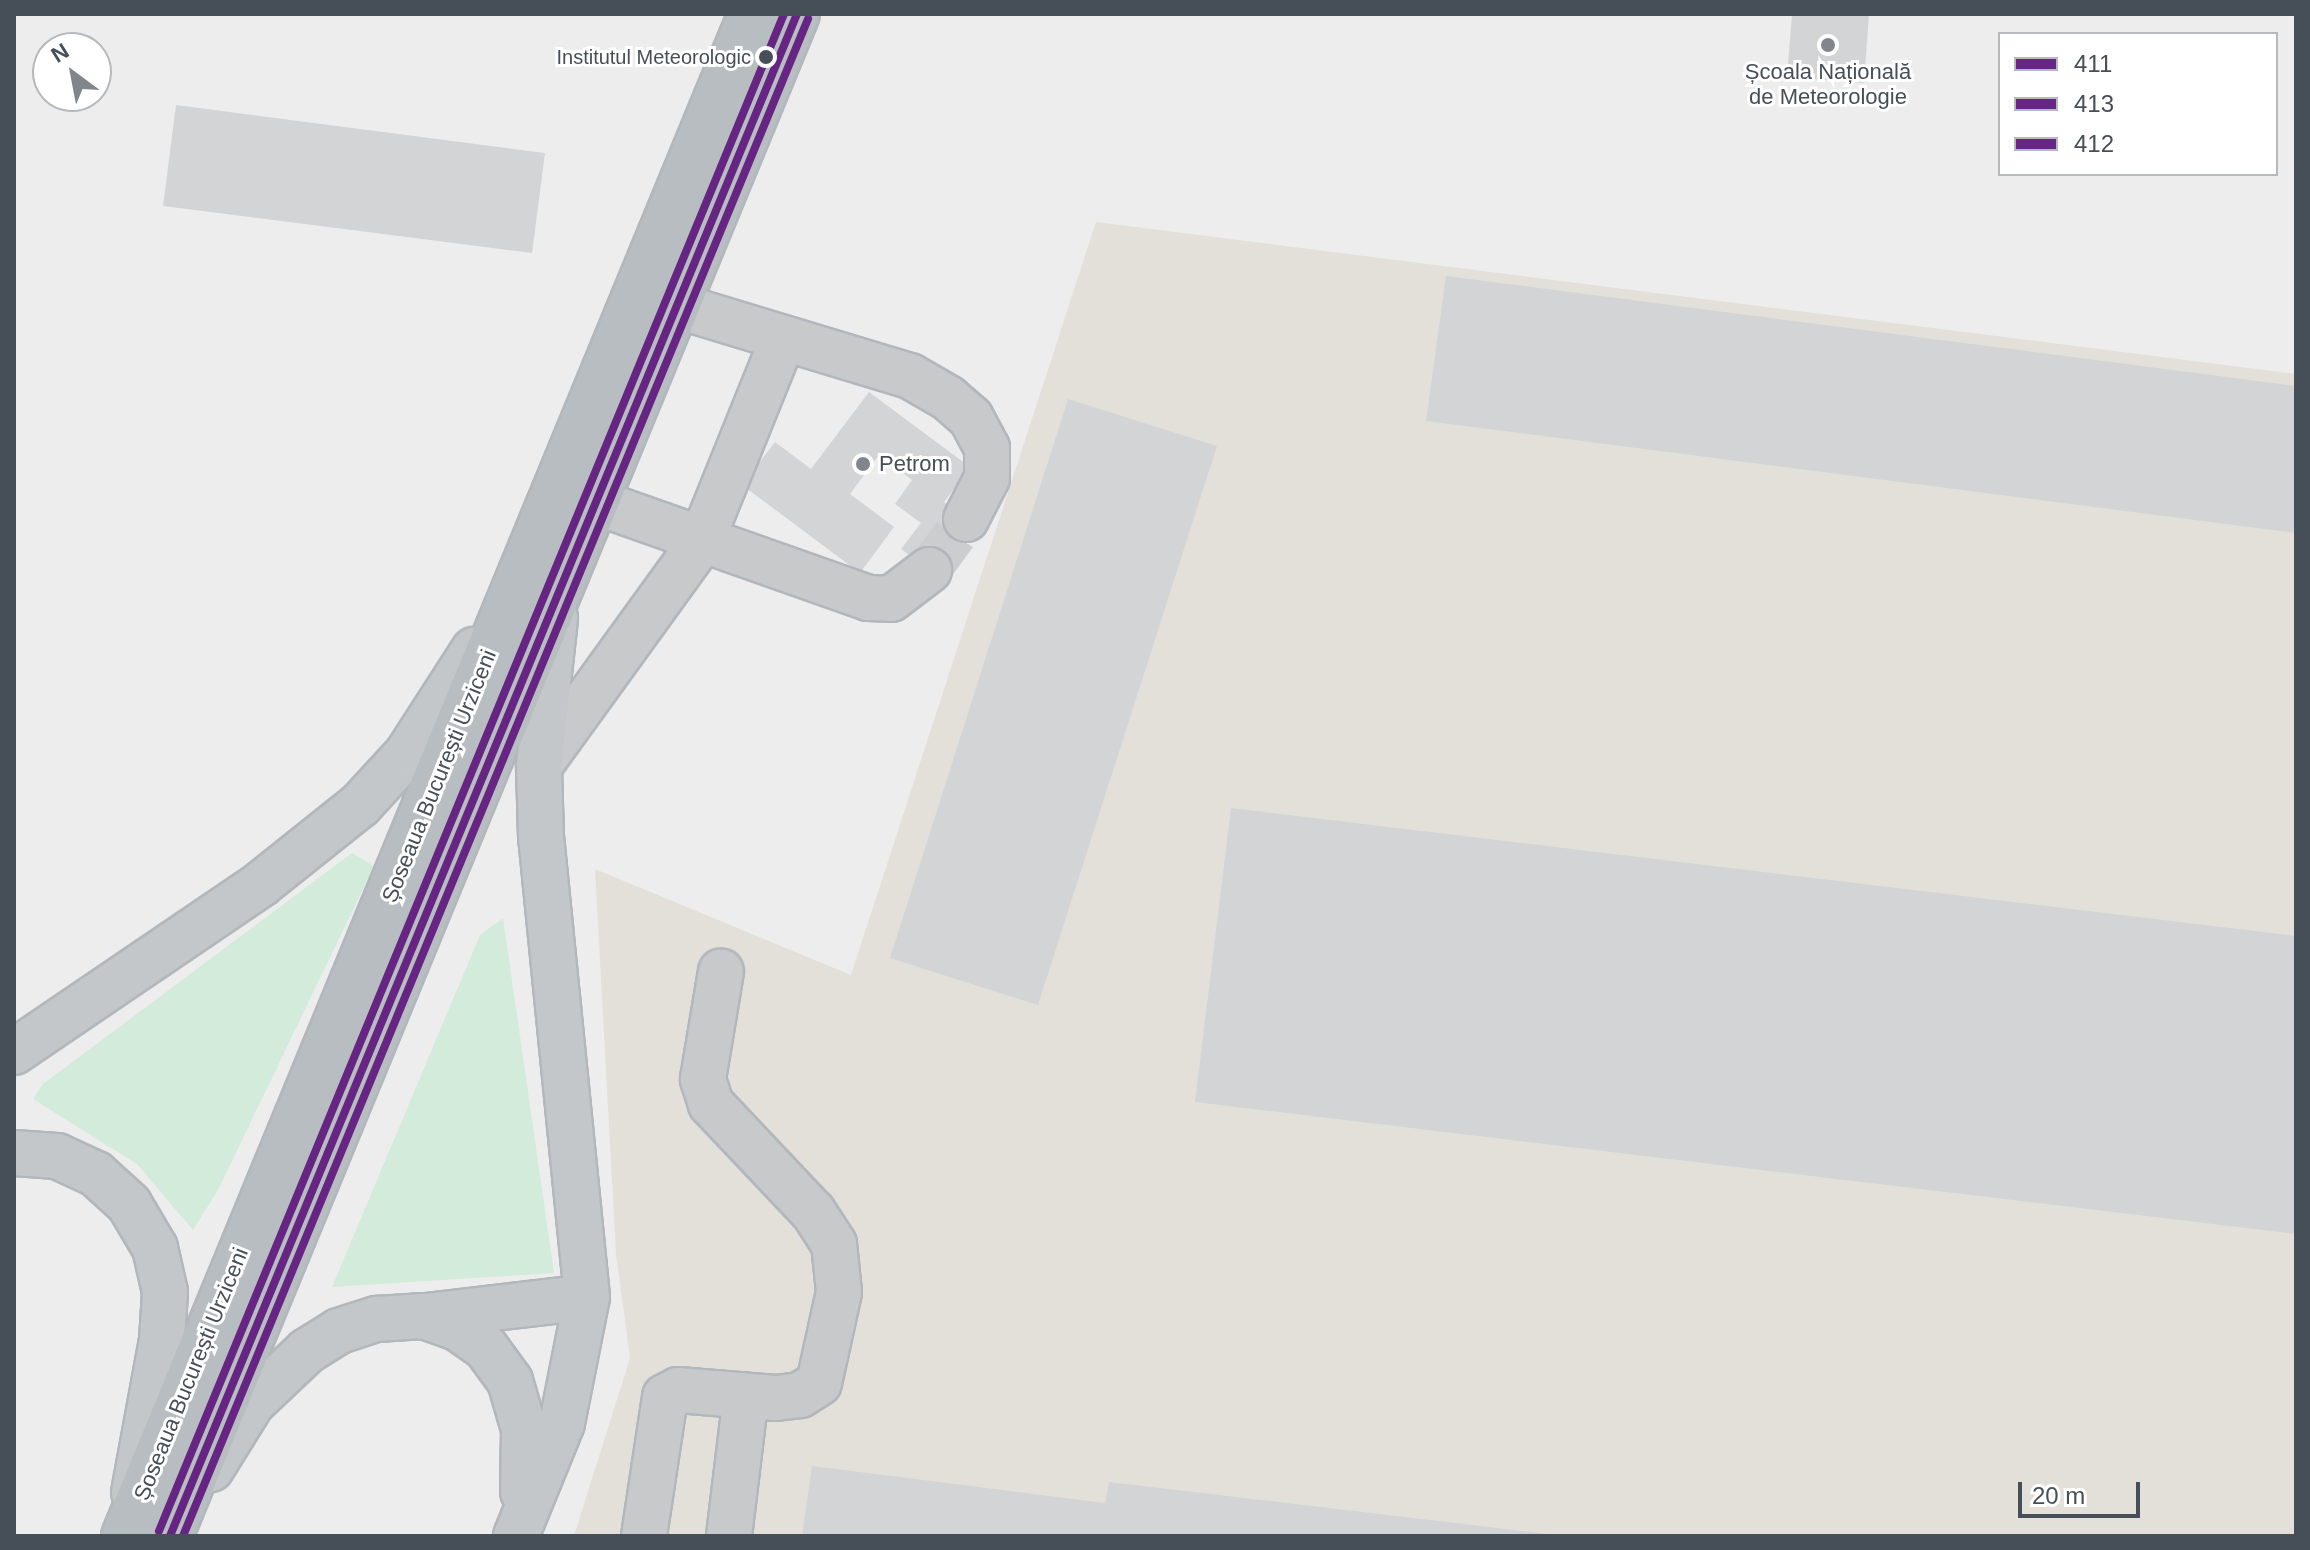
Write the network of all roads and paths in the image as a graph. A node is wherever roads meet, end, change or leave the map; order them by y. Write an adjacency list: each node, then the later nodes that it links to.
1 (751, 14): 10 (highway, Șoseaua București Urziceni)
2 (797, 14): 3 (highway, Șoseaua București Urziceni)
3 (678, 306): 4 (lane); 5 (highway, Șoseaua București Urziceni)
4 (783, 339): 6 (lane); 7 (lane)
5 (596, 502): 7 (lane); 9 (highway, Șoseaua București Urziceni)
6 (966, 519)
7 (701, 542): 8 (lane); 11 (lane)
8 (929, 570)
9 (559, 588): 11 (main road); 18 (highway, Șoseaua București Urziceni)
10 (516, 589): 13 (main road); 20 (highway, Șoseaua București Urziceni)
11 (539, 766): 15 (main road)
12 (721, 971): 17 (lane)
13 (14, 1052)
14 (14, 1153): 20 (main road)
15 (587, 1297): 16 (main road); 19 (main road)
16 (424, 1316): 18 (main road); 19 (main road)
17 (746, 1396): 21 (lane); 22 (lane)
18 (174, 1525)
19 (519, 1525)
20 (126, 1529)
21 (644, 1536)
22 (729, 1536)

